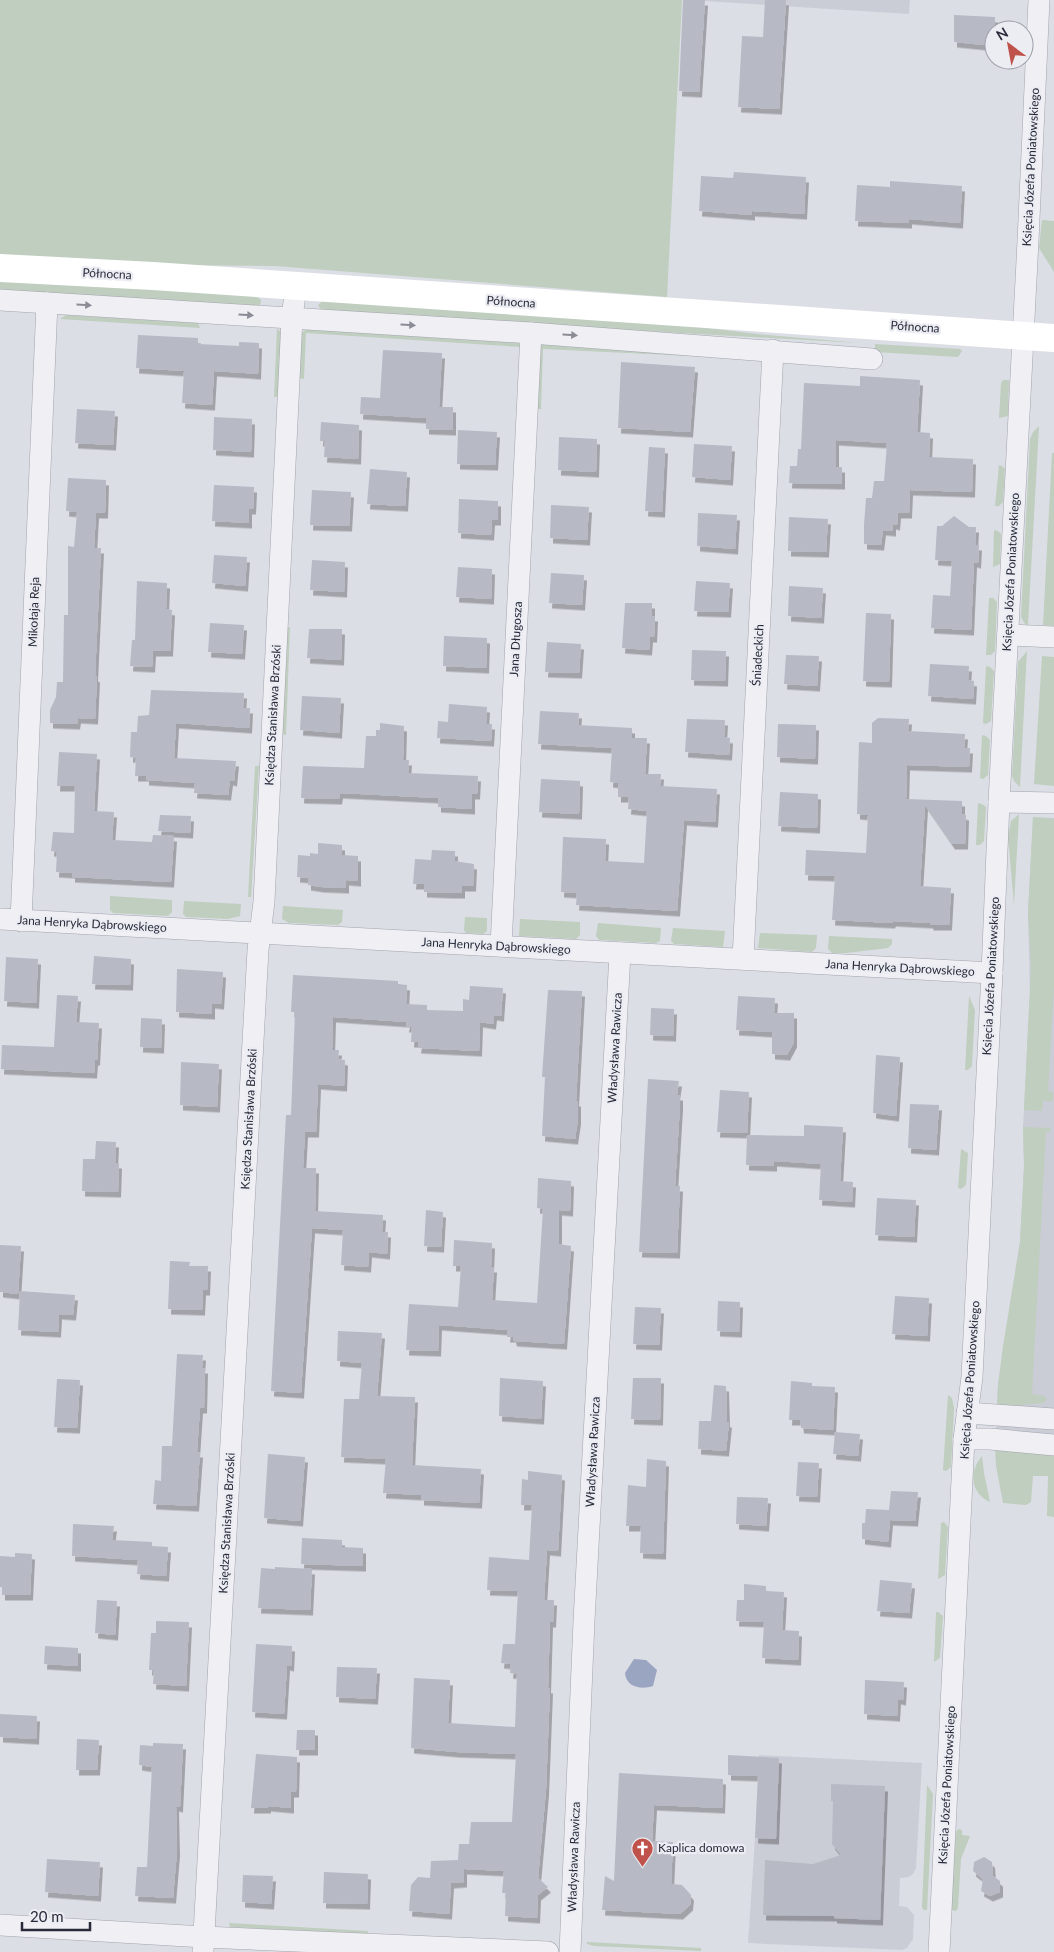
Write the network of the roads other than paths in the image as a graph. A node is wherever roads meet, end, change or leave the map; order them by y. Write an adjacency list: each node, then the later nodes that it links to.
1 (1039, 0): 8 (street, Księcia Józefa Poniatowskiego)
2 (0, 268): 3 (main road, Północna)
3 (296, 286): 6 (street, Księdza Stanisława Brzóski); 8 (main road, Północna)
4 (0, 300): 5 (street)
5 (48, 303): 6 (street, one-way to 6); 17 (street, Mikołaja Reja)
6 (292, 318): 7 (street, one-way to 7); 18 (street, Księdza Stanisława Brzóski)
7 (531, 333): 10 (street, one-way to 10); 19 (street, Jana Długosza)
8 (1022, 336): 9 (main road, Północna); 12 (street, Księcia Józefa Poniatowskiego)
9 (1054, 338)
10 (773, 350): 11 (street); 21 (street, Śniadeckich)
11 (872, 358)
12 (1008, 635): 13 (street); 14 (street, Księcia Józefa Poniatowskiego)
13 (1054, 637)
14 (998, 802): 15 (street); 22 (street, Księcia Józefa Poniatowskiego)
15 (1054, 803)
16 (0, 920): 17 (street, Jana Henryka Dąbrowskiego)
17 (21, 921): 18 (street, Jana Henryka Dąbrowskiego)
18 (260, 933): 19 (street, Jana Henryka Dąbrowskiego); 28 (street, Księdza Stanisława Brzóski)
19 (501, 946): 20 (street, Jana Henryka Dąbrowskiego)
20 (620, 953): 21 (street, Jana Henryka Dąbrowskiego); 30 (street, Władysława Rawicza)
21 (743, 959): 22 (street, Jana Henryka Dąbrowskiego)
22 (992, 973): 23 (street, Księcia Józefa Poniatowskiego)
23 (967, 1413): 24 (street); 25 (street, Księcia Józefa Poniatowskiego)
24 (1054, 1419)
25 (964, 1439): 26 (street); 31 (street, Księcia Józefa Poniatowskiego)
26 (1054, 1445)
27 (0, 1926): 28 (street)
28 (203, 1945): 29 (street)
29 (548, 1952)
30 (570, 1952)
31 (939, 1952)

